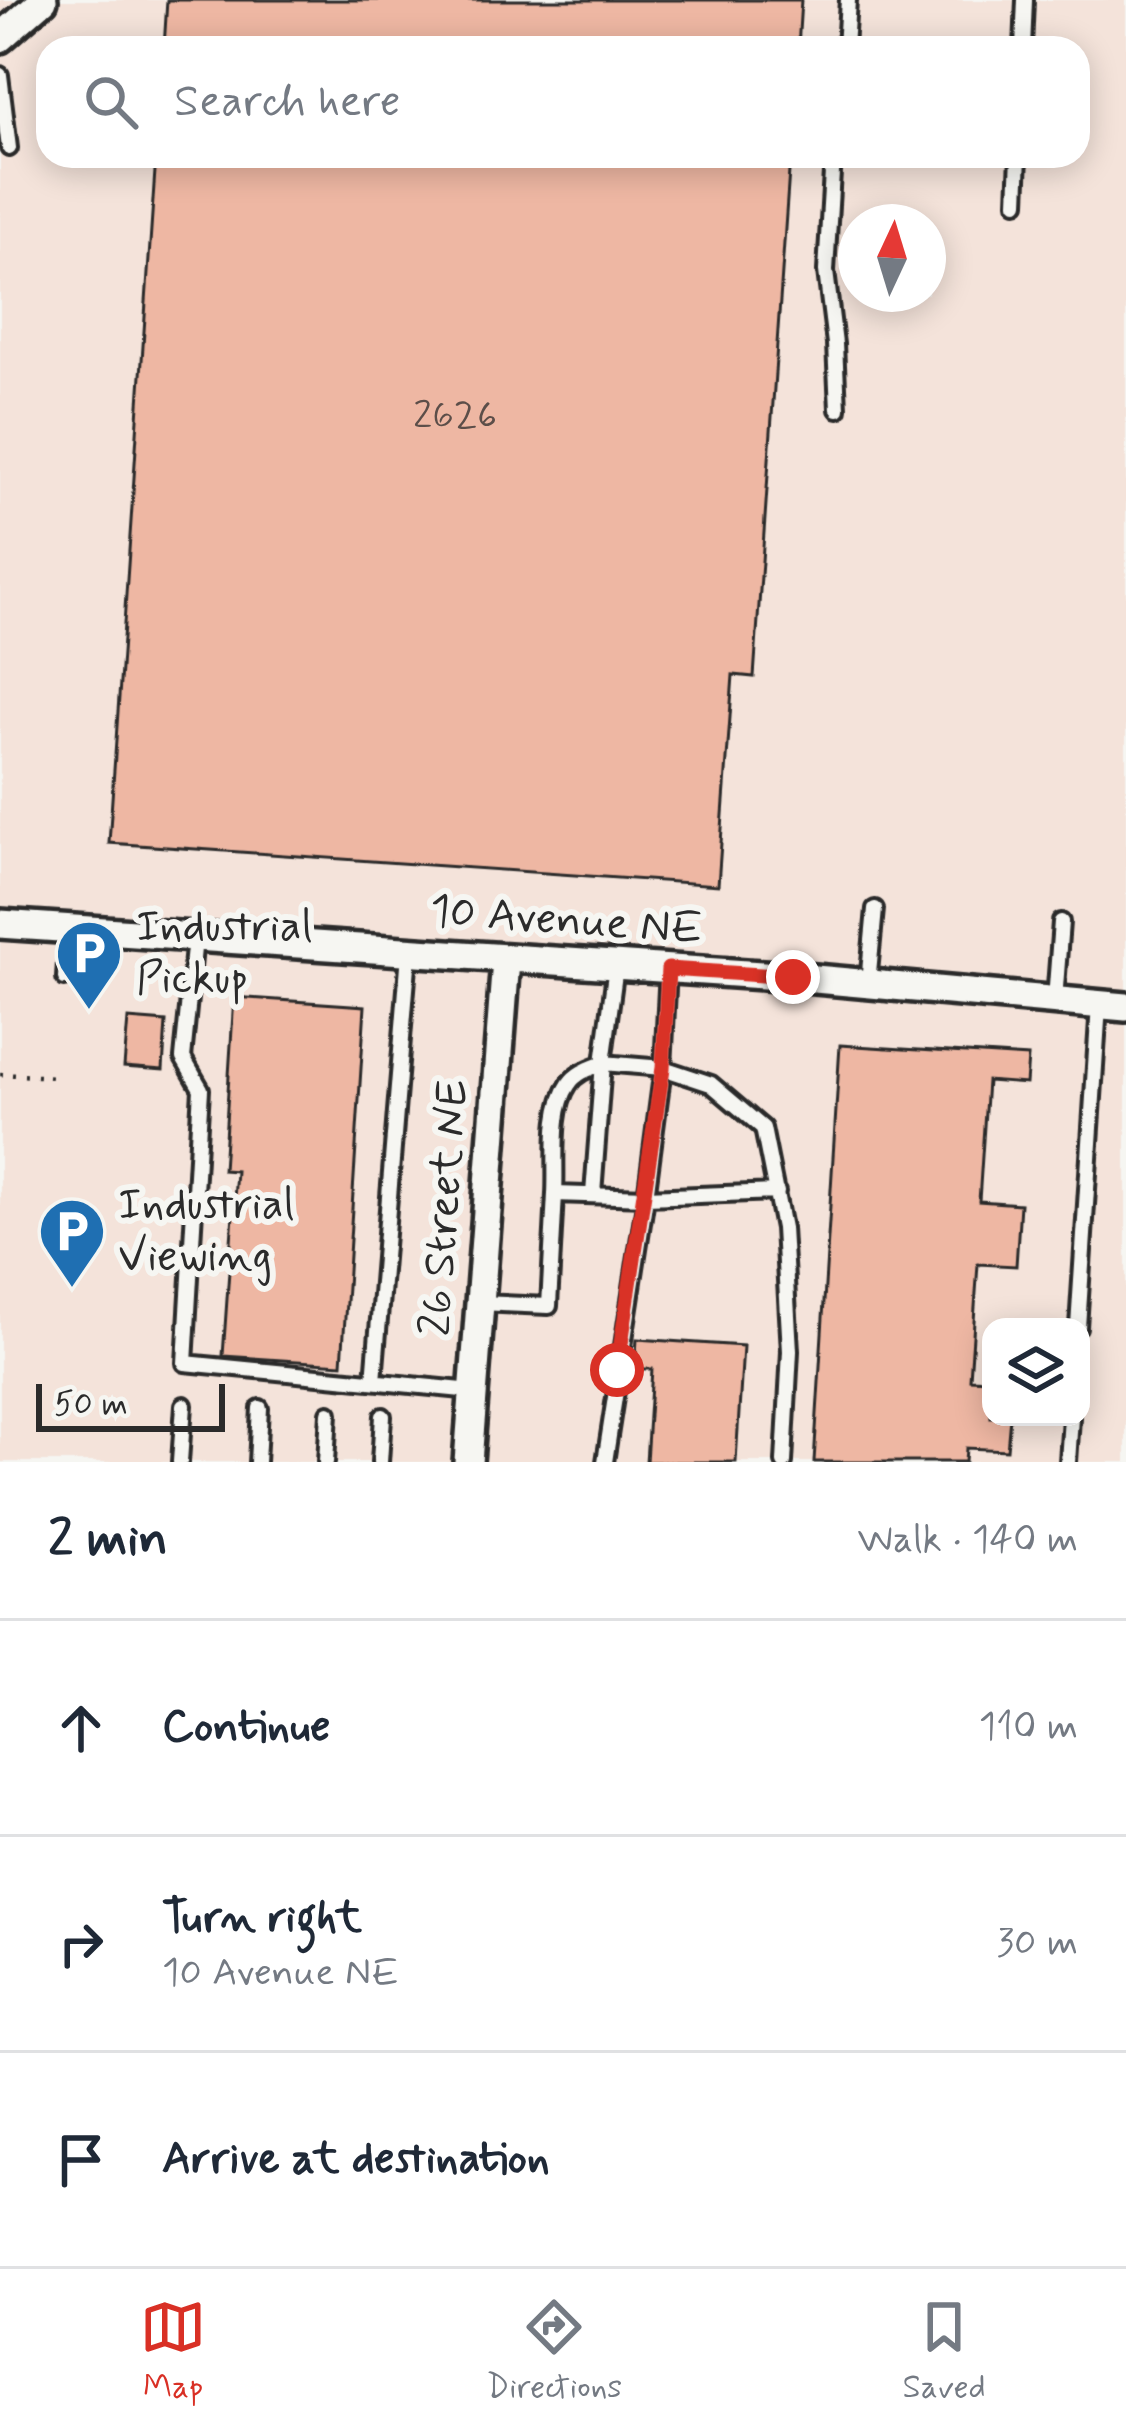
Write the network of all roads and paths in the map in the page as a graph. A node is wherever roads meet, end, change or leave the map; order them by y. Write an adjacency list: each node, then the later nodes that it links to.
1 (44, 0): 6 (street)
2 (848, 0): 4 (lane)
3 (1025, 0): 5 (lane)
4 (846, 36)
5 (1024, 36)
6 (0, 38)
7 (0, 75): 8 (lane)
8 (9, 148)
9 (832, 168): 12 (lane)
10 (1018, 168): 11 (lane)
11 (1017, 202)
12 (838, 409)
13 (875, 909): 23 (lane)
14 (1060, 922): 24 (lane)
15 (0, 924): 16 (street, 10 Avenue NE)
16 (68, 929): 17 (street, 10 Avenue NE); 22 (lane)
17 (195, 938): 18 (street, 10 Avenue NE); 36 (lane)
18 (410, 953): 19 (street, 10 Avenue NE); 36 (lane)
19 (506, 960): 20 (street, 10 Avenue NE); 34 (street, 26 Street NE)
20 (616, 966): 21 (street, 10 Avenue NE); 26 (lane)
21 (668, 969): 23 (street, 10 Avenue NE); 27 (lane)
22 (65, 978)
23 (868, 983): 24 (street, 10 Avenue NE)
24 (1055, 1000): 25 (street, 10 Avenue NE)
25 (1113, 1005): 35 (lane)
26 (603, 1063): 27 (lane); 31 (lane); 32 (lane)
27 (663, 1068): 30 (lane); 33 (lane)
28 (0, 1075): 29 (path)
29 (57, 1077)
30 (777, 1192): 33 (lane); 49 (lane)
31 (555, 1194): 32 (lane); 34 (lane)
32 (593, 1194): 33 (lane)
33 (646, 1197): 48 (lane)
34 (480, 1303): 37 (street, 26 Street NE)
35 (1079, 1318)
36 (374, 1380): 37 (lane)
37 (473, 1391): 47 (street, 26 Street NE)
38 (184, 1405): 43 (lane)
39 (260, 1408): 44 (lane)
40 (329, 1413): 45 (lane)
41 (383, 1416): 46 (lane)
42 (1070, 1426): 50 (lane)
43 (180, 1462)
44 (257, 1462)
45 (326, 1462)
46 (380, 1462)
47 (468, 1462)
48 (605, 1462)
49 (784, 1462)
50 (1068, 1462)

